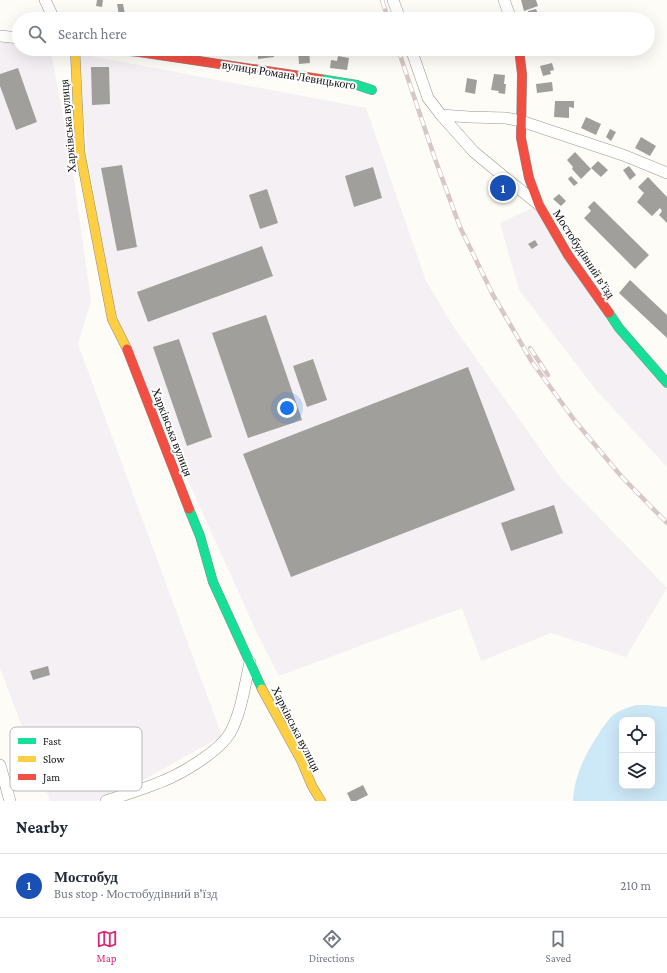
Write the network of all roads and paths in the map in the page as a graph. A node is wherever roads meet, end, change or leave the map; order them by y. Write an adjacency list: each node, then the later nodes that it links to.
1 (45, 0): 4 (street)
2 (393, 0): 5 (street)
3 (504, 0): 6 (street)
4 (51, 12)
5 (397, 12)
6 (508, 12)
7 (0, 36): 8 (street)
8 (12, 37)
9 (75, 56): 19 (street, Харківська вулиця)
10 (165, 56): 13 (street, вулиця Романа Левицького)
11 (413, 56): 14 (street)
12 (520, 56): 15 (street, Мостобудівний в'їзд)
13 (372, 90)
14 (441, 115): 15 (street); 17 (street)
15 (521, 121): 16 (street); 17 (street, Мостобудівний в'їзд)
16 (667, 173)
17 (539, 205): 18 (street, Мостобудівний в'їзд)
18 (667, 383)
19 (250, 662): 21 (street); 25 (street, Харківська вулиця)
20 (0, 765): 23 (street)
21 (142, 789)
22 (135, 791): 24 (street)
23 (10, 801)
24 (106, 801)
25 (322, 801)

